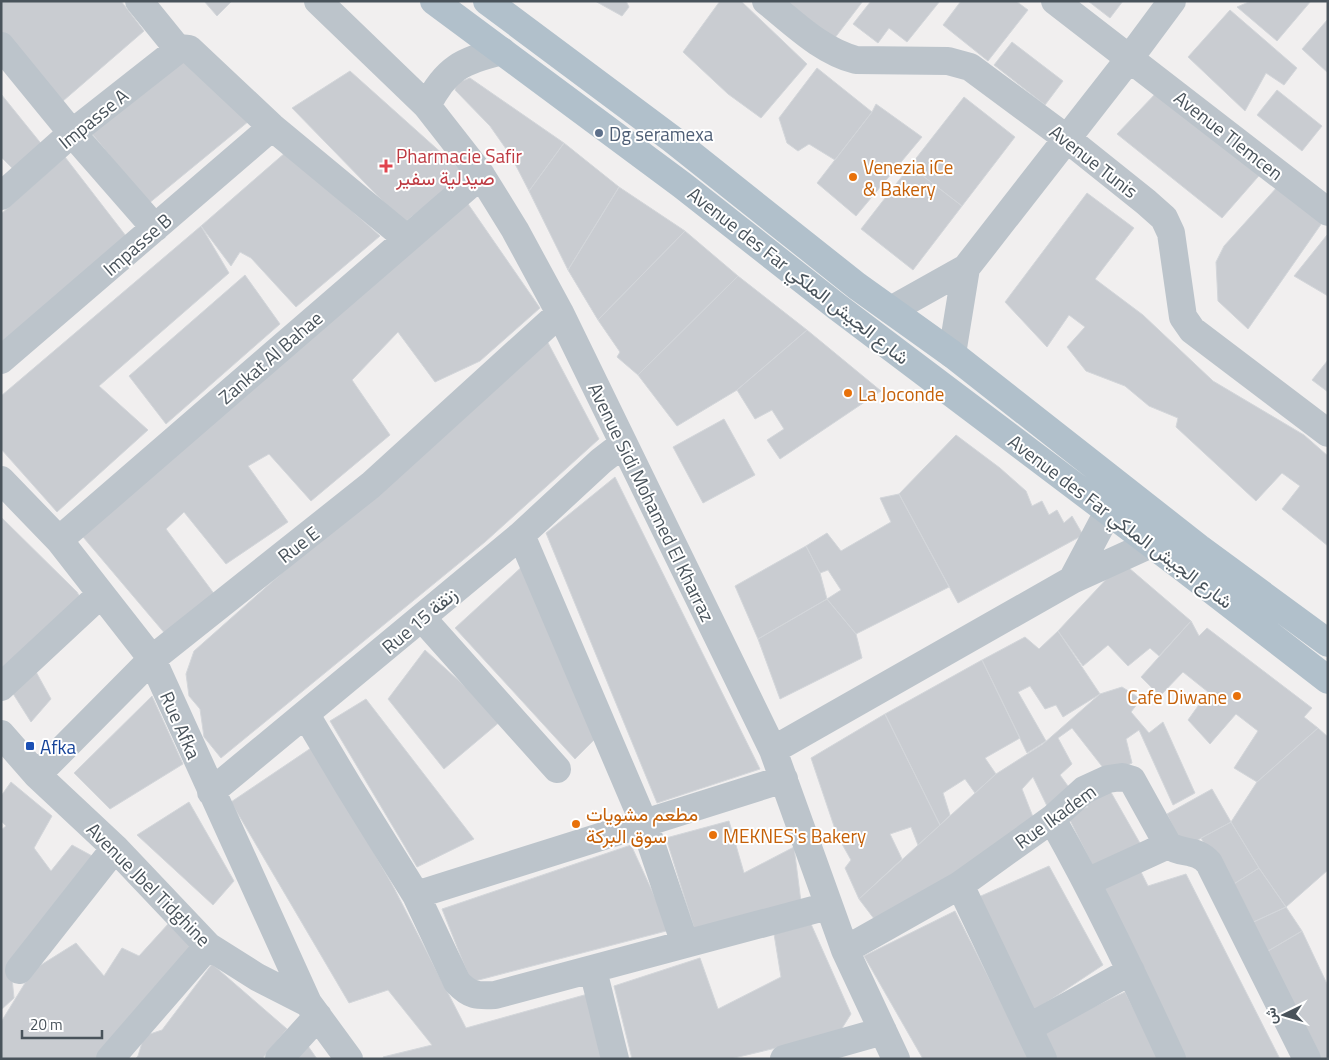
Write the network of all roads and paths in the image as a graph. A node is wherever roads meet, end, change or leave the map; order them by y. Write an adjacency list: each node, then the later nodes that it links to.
1 (139, 1): 9 (street)
2 (318, 1): 12 (street, Avenue Sidi Mohamed El Kharraz)
3 (434, 1): 10 (main road, Avenue des Far شارع الجيش الملكي)
4 (487, 1): 22 (main road, Avenue des Far شارع الجيش الملكي)
5 (766, 1): 15 (street, Avenue Tunis)
6 (1055, 1): 11 (street, Avenue Tlemcen)
7 (1172, 1): 11 (street)
8 (1, 46): 14 (street)
9 (183, 49): 13 (street); 14 (street, Impasse A)
10 (502, 52): 12 (street); 29 (main road, Avenue des Far شارع الجيش الملكي)
11 (1129, 59): 15 (street); 18 (street, Avenue Tlemcen)
12 (427, 106): 16 (street, Avenue Sidi Mohamed El Kharraz)
13 (272, 127): 19 (street, Impasse B); 20 (street)
14 (72, 132): 17 (street, Impasse A); 19 (street)
15 (1066, 138): 21 (street); 26 (street, Avenue Tunis)
16 (481, 175): 20 (street, Zankat Al Bahae); 23 (street, Avenue Sidi Mohamed El Kharraz)
17 (1, 196)
18 (1328, 212)
19 (155, 228): 25 (street, Impasse B)
20 (406, 238): 31 (street, Zankat Al Bahae)
21 (966, 268): 22 (street); 24 (street)
22 (892, 310): 24 (main road, Avenue des Far شارع الجيش الملكي)
23 (560, 313): 27 (street, Avenue Sidi Mohamed El Kharraz); 37 (street, Rue E)
24 (952, 354): 36 (main road, Avenue des Far شارع الجيش الملكي)
25 (1, 360)
26 (1328, 433)
27 (623, 444): 30 (street, Rue 15 زنقة); 42 (street, Avenue Sidi Mohamed El Kharraz)
28 (1, 480): 31 (street, Rue Afka)
29 (1108, 512): 32 (main road, Avenue des Far شارع الجيش الملكي); 33 (street)
30 (521, 535): 35 (street, Rue 15 زنقة); 48 (street)
31 (59, 540): 34 (street, Rue Afka)
32 (1150, 544): 33 (street); 38 (main road, Avenue des Far شارع الجيش الملكي)
33 (1072, 580): 42 (street)
34 (101, 594): 37 (street, Rue Afka); 39 (street)
35 (422, 618): 40 (street, Rue 15 زنقة); 43 (street)
36 (1328, 643)
37 (152, 660): 44 (street, Rue E); 46 (street, Rue Afka)
38 (1328, 680)
39 (1, 687)
40 (306, 715): 46 (street, Rue 15 زنقة); 53 (street)
41 (6, 750): 44 (street, Avenue Jbel Tidghine)
42 (773, 750): 45 (street, Avenue Sidi Mohamed El Kharraz)
43 (557, 769)
44 (38, 775): 50 (street, Avenue Jbel Tidghine)
45 (784, 780): 48 (street); 54 (street, Avenue Sidi Mohamed El Kharraz)
46 (212, 792): 61 (street, Rue Afka)
47 (1052, 819): 49 (street, Rue Ikadem); 51 (street); 52 (street, Rue Ikadem)
48 (644, 823): 53 (street); 55 (street)
49 (1168, 845): 51 (street); 72 (street)
50 (115, 848): 56 (street, Avenue Jbel Tidghine); 58 (street)
51 (1087, 882): 60 (street)
52 (960, 885): 57 (street, Rue Ikadem); 62 (street)
53 (416, 896): 59 (street)
54 (828, 906): 55 (street); 57 (street, Avenue Sidi Mohamed El Kharraz)
55 (685, 944): 59 (street)
56 (208, 946): 61 (street, Avenue Jbel Tidghine); 64 (street)
57 (845, 950): 63 (street, Avenue Sidi Mohamed El Kharraz)
58 (20, 970)
59 (593, 970): 67 (street)
60 (1131, 971): 62 (street); 71 (street)
61 (313, 1009): 65 (street); 66 (street, Avenue Jbel Tidghine)
62 (1028, 1028): 70 (street)
63 (883, 1031): 68 (street); 69 (street, Avenue Sidi Mohamed El Kharraz)
64 (110, 1059)
65 (279, 1059)
66 (349, 1059)
67 (615, 1059)
68 (784, 1059)
69 (896, 1059)
70 (1043, 1059)
71 (1172, 1059)
72 (1307, 1059)

